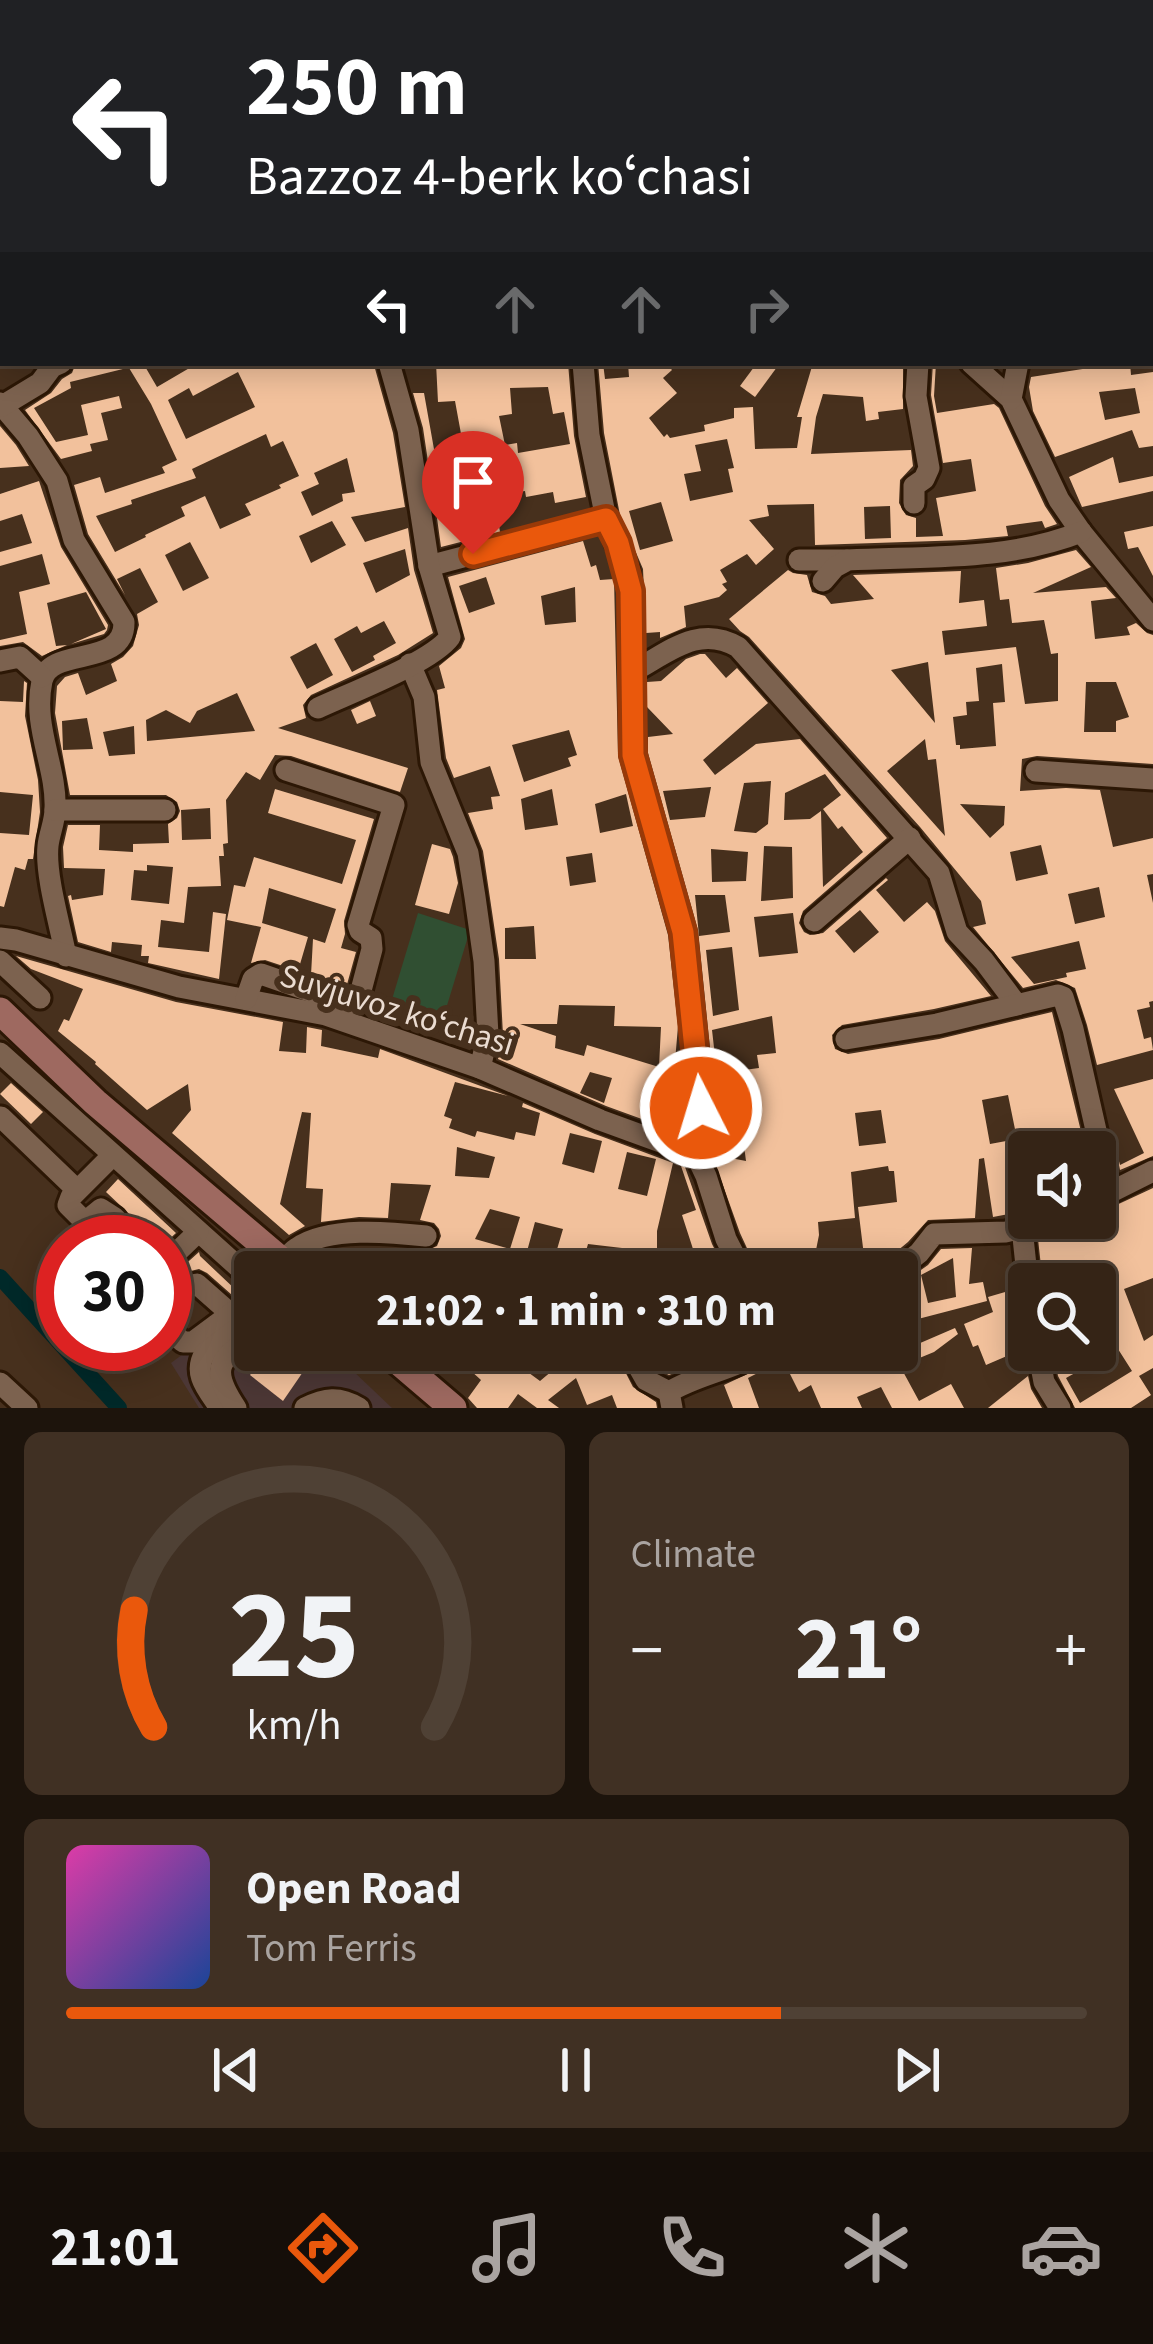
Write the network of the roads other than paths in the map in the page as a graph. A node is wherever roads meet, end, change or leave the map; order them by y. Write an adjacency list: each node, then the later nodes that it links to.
1 (0, 248): 2 (street)
2 (0, 296)
3 (54, 366): 10 (street)
4 (390, 366): 16 (street)
5 (583, 366): 12 (street)
6 (918, 366): 11 (street)
7 (974, 366): 9 (street)
8 (1017, 366): 9 (street)
9 (1011, 399): 13 (street)
10 (1, 404): 22 (street)
11 (914, 503)
12 (606, 519): 16 (street); 21 (street)
13 (1081, 532): 15 (street); 18 (street)
14 (799, 560): 15 (street)
15 (848, 560): 17 (street)
16 (429, 566): 20 (street)
17 (823, 581)
18 (1153, 620)
19 (0, 661): 22 (street)
20 (410, 664): 23 (street); 40 (street)
21 (634, 671): 29 (street); 43 (street)
22 (42, 677): 27 (street)
23 (318, 708)
24 (286, 770): 35 (street)
25 (1036, 771): 26 (street)
26 (1153, 778)
27 (56, 810): 28 (street); 32 (street)
28 (165, 811)
29 (910, 838): 30 (street); 36 (street)
30 (814, 921)
31 (0, 938): 32 (street, Suvjuvoz koʻchasi)
32 (66, 956): 35 (street, Suvjuvoz koʻchasi)
33 (0, 962): 34 (street)
34 (40, 998)
35 (246, 999): 40 (street, Suvjuvoz koʻchasi)
36 (1017, 1005): 38 (street); 42 (street)
37 (0, 1011): 53 (main road)
38 (846, 1039)
39 (0, 1053): 44 (street)
40 (480, 1068): 43 (street, Suvjuvoz koʻchasi)
41 (1, 1117): 47 (street)
42 (1090, 1131)
43 (696, 1155): 55 (street)
44 (112, 1156): 47 (street); 49 (street)
45 (1153, 1171): 46 (street)
46 (1116, 1189)
47 (77, 1190): 48 (street)
48 (77, 1215)
49 (198, 1232): 52 (street); 57 (street)
50 (1008, 1232): 56 (street)
51 (425, 1236): 54 (street)
52 (192, 1237)
53 (264, 1251)
54 (294, 1251)
55 (732, 1251)
56 (918, 1255)
57 (234, 1264)
58 (192, 1285): 60 (street)
59 (234, 1312): 60 (street)
60 (231, 1314): 62 (street)
61 (234, 1331): 71 (street)
62 (192, 1340)
63 (234, 1350): 72 (street)
64 (410, 1371): 75 (main road)
65 (641, 1371): 69 (street)
66 (724, 1371): 69 (street)
67 (1042, 1371): 76 (street)
68 (0, 1383): 70 (street)
69 (671, 1400)
70 (27, 1408)
71 (220, 1408)
72 (236, 1408)
73 (305, 1408): 74 (street)
74 (358, 1408)
75 (453, 1408)
76 (1060, 1408)

